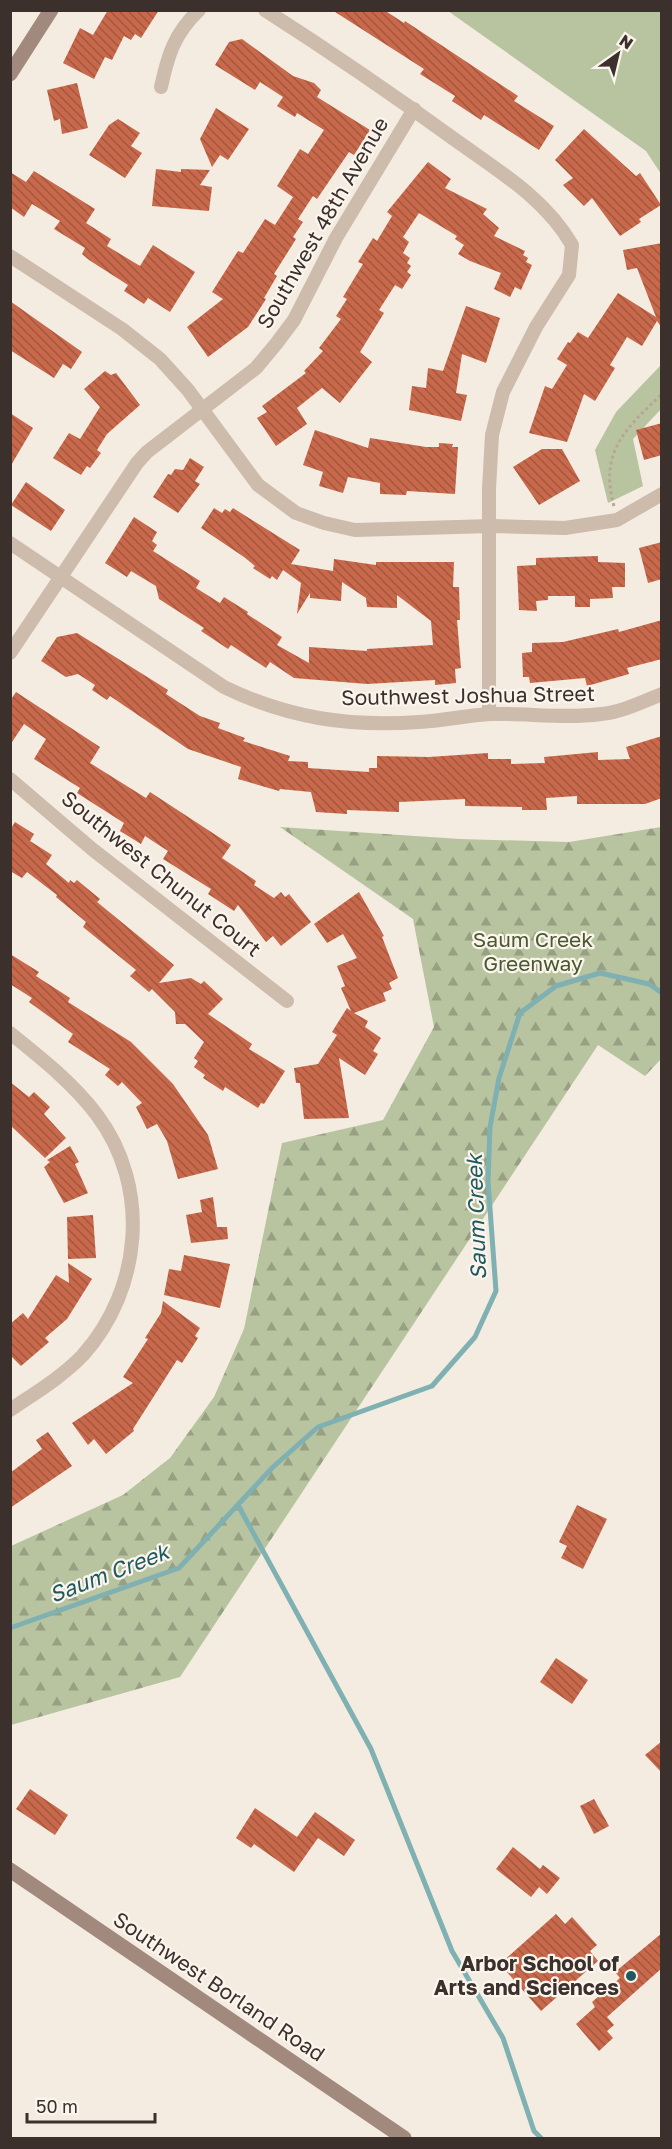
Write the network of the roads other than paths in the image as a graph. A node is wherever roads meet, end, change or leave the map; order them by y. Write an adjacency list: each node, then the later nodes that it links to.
1 (51, 10): 4 (main road)
2 (199, 10): 5 (street)
3 (265, 10): 6 (street)
4 (10, 74)
5 (161, 87)
6 (414, 110): 8 (street, Southwest 48th Avenue); 10 (street)
7 (10, 256): 8 (street)
8 (202, 410): 10 (street); 12 (street, Southwest 48th Avenue)
9 (662, 494): 10 (street)
10 (491, 526): 15 (street)
11 (10, 543): 12 (street, Southwest Joshua Street)
12 (60, 576): 13 (street, Southwest 48th Avenue); 15 (street, Southwest Joshua Street)
13 (10, 653)
14 (662, 694): 15 (street, Southwest Joshua Street)
15 (489, 714)
16 (10, 779): 17 (street, Southwest Chunut Court)
17 (287, 1001)
18 (10, 1034): 19 (street)
19 (10, 1410)
20 (10, 1870): 21 (main road, Southwest Borland Road)
21 (404, 2139)

